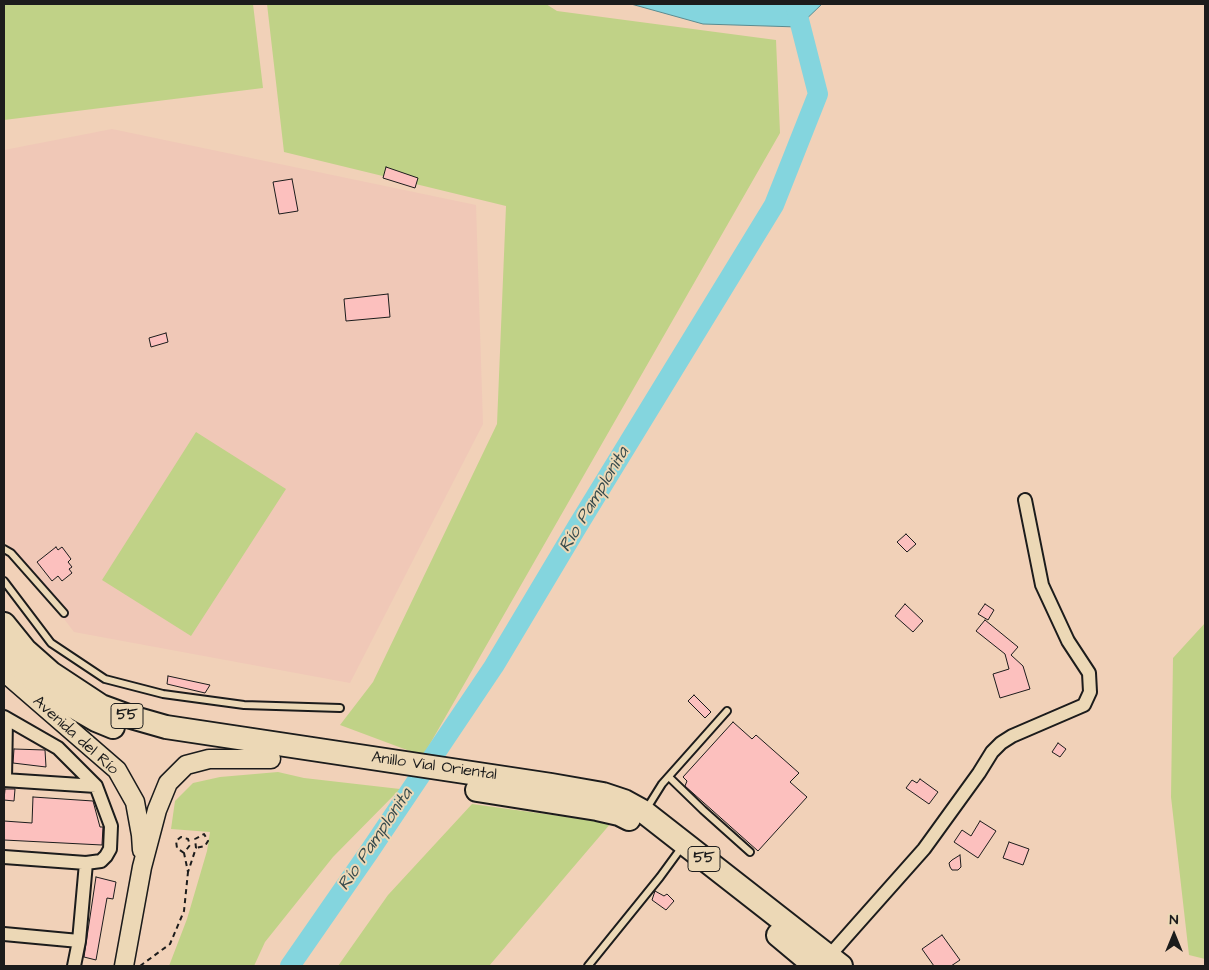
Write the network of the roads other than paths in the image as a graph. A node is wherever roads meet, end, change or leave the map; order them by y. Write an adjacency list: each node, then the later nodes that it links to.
1 (1025, 500): 24 (street)
2 (4, 549): 4 (lane)
3 (4, 581): 8 (lane)
4 (64, 613)
5 (4, 624): 11 (highway, Anillo Vial Oriental / 55)
6 (4, 652): 11 (highway, Anillo Vial Oriental / 55)
7 (4, 672): 21 (main road, Avenida del Río)
8 (340, 708)
9 (727, 711): 12 (lane)
10 (5, 718): 13 (street); 14 (street)
11 (276, 754): 15 (highway, Anillo Vial Oriental / 55); 21 (main road, Avenida del Río)
12 (668, 777): 16 (lane); 18 (lane)
13 (4, 780): 14 (street)
14 (96, 786): 20 (street)
15 (550, 792): 16 (highway, Anillo Vial Oriental / 55); 17 (highway, Anillo Vial Oriental / 55)
16 (644, 812): 24 (highway, Anillo Vial Oriental / 55)
17 (679, 851): 24 (highway, Anillo Vial Oriental / 55); 27 (lane)
18 (750, 852)
19 (4, 857): 20 (street)
20 (86, 862): 23 (street)
21 (142, 867): 26 (main road, Avenida del Río)
22 (4, 934): 23 (street)
23 (79, 941): 25 (street)
24 (828, 963)
25 (74, 966)
26 (124, 966)
27 (588, 966)

